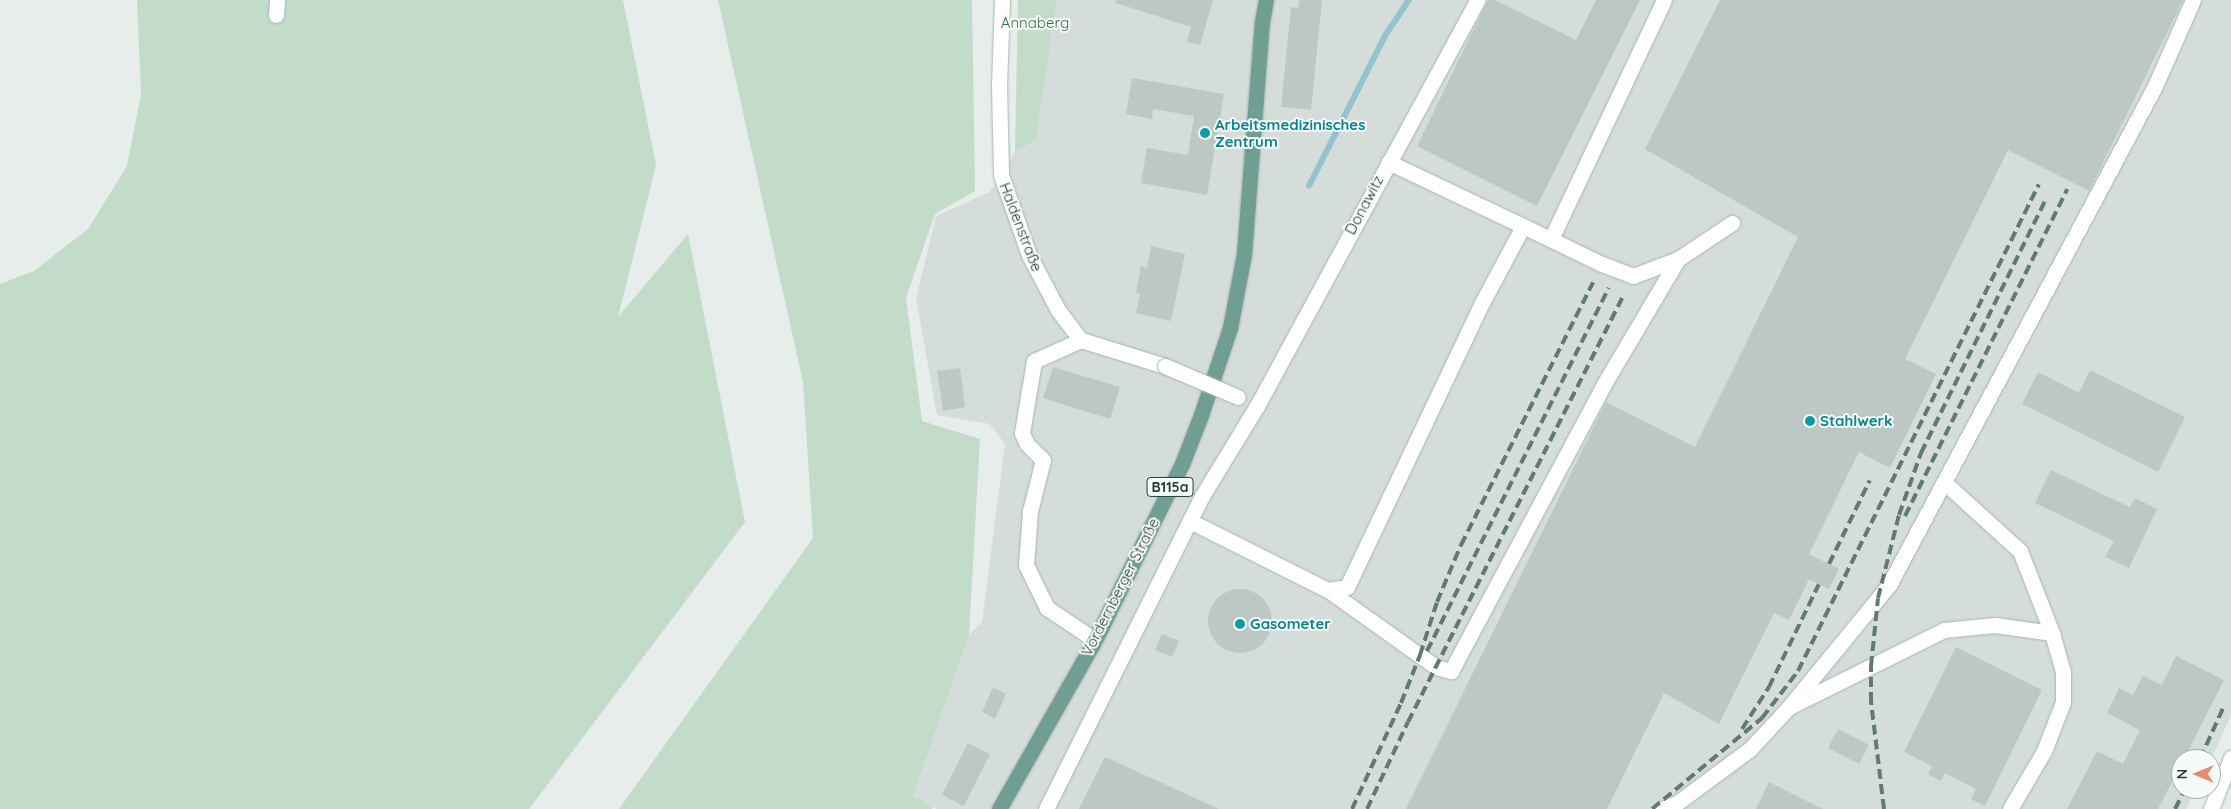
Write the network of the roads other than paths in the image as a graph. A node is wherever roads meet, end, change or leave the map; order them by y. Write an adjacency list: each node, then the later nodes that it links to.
1 (1002, 0): 11 (street, Haldenstraße)
2 (1266, 0): 17 (main road, Vordernberger Straße / B115a)
3 (1664, 0): 9 (street)
4 (2194, 0): 13 (street)
5 (1475, 3): 6 (street, Donawitz)
6 (1388, 162): 8 (street); 12 (street, Donawitz)
7 (1732, 224): 10 (street)
8 (1523, 226): 9 (street); 15 (street)
9 (1551, 239): 10 (street)
10 (1678, 259): 15 (street)
11 (1081, 340): 12 (street, bridge); 17 (street)
12 (1257, 406): 14 (street, Donawitz)
13 (1945, 483): 16 (street); 18 (street)
14 (1190, 521): 15 (street); 23 (street, Donawitz)
15 (1328, 590)
16 (2052, 633): 18 (street); 25 (street)
17 (1095, 640): 22 (main road, Vordernberger Straße / B115a)
18 (1789, 707): 21 (street)
19 (2231, 758): 20 (street)
20 (2227, 782): 26 (street)
21 (1677, 806): 24 (street)
22 (999, 809)
23 (1046, 809)
24 (1662, 809)
25 (2010, 809)
26 (2211, 809)

